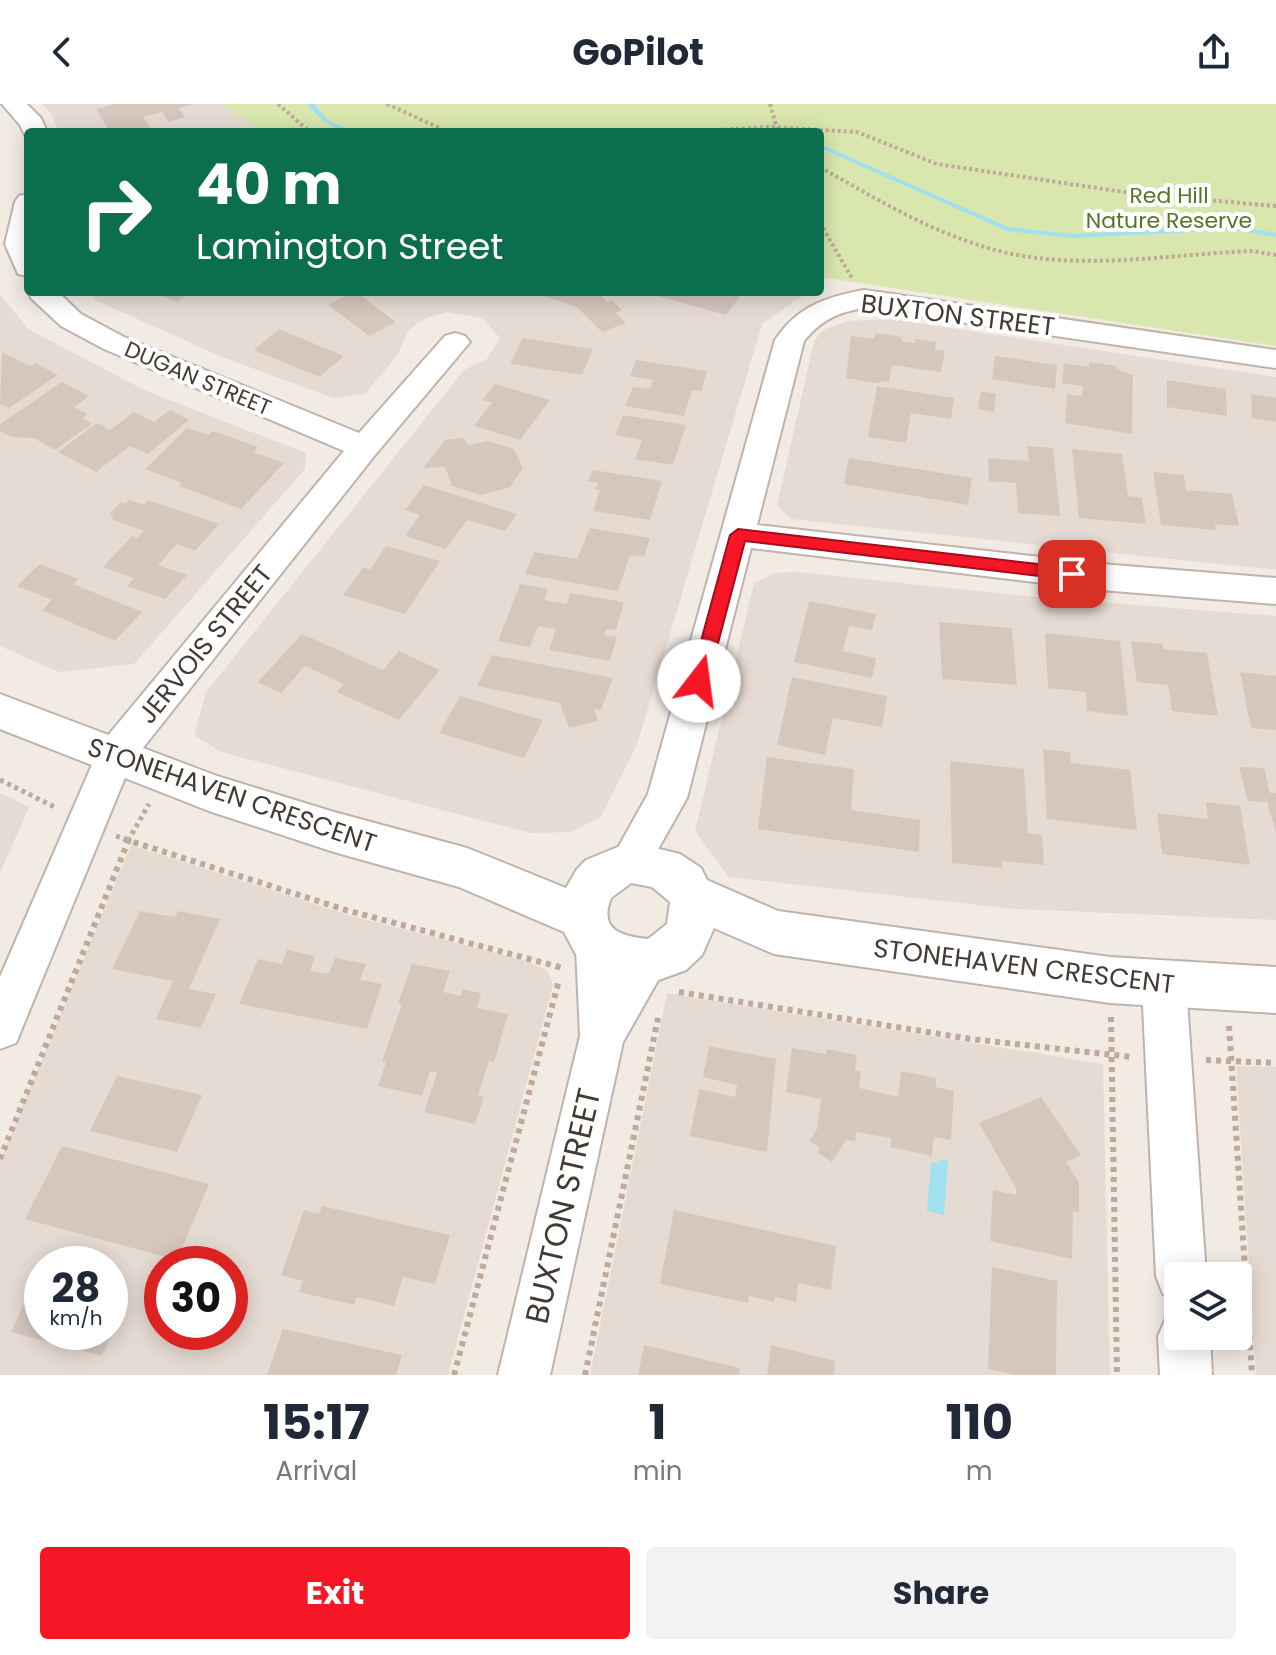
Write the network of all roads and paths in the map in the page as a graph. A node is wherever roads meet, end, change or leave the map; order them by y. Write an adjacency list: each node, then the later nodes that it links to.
1 (14, 104): 5 (street)
2 (278, 104): 6 (path)
3 (387, 104): 7 (path)
4 (770, 104): 8 (path)
5 (34, 128)
6 (305, 128)
7 (439, 128)
8 (777, 128)
9 (824, 131): 11 (path)
10 (824, 169): 14 (path)
11 (1276, 206)
12 (24, 221): 15 (street)
13 (824, 230): 17 (path)
14 (1276, 255)
15 (24, 257)
16 (45, 296): 20 (street, DUGAN STREET)
17 (864, 299): 19 (street, BUXTON STREET); 21 (street, BUXTON STREET)
18 (455, 342): 20 (street, JERVOIS STREET)
19 (1276, 359)
20 (364, 447): 24 (street, JERVOIS STREET)
21 (738, 535): 22 (street); 29 (street, BUXTON STREET)
22 (1276, 591)
23 (0, 711): 24 (street, STONEHAVEN CRESCENT)
24 (115, 755): 25 (street, STONEHAVEN CRESCENT); 27 (street, JERVOIS STREET)
25 (166, 776): 28 (path); 29 (street, STONEHAVEN CRESCENT)
26 (0, 780): 27 (path)
27 (86, 823): 28 (path); 32 (street, JERVOIS STREET)
28 (128, 841): 29 (path); 34 (path)
29 (630, 933): 30 (street, STONEHAVEN CRESCENT); 37 (path); 38 (street, BUXTON STREET); 39 (path); 40 (path)
30 (1164, 985): 31 (street, STONEHAVEN CRESCENT); 35 (street)
31 (1276, 990)
32 (0, 1028)
33 (1276, 1063): 42 (path)
34 (0, 1159)
35 (1180, 1262)
36 (1185, 1350): 41 (street)
37 (454, 1375)
38 (524, 1375)
39 (585, 1375)
40 (1117, 1375)
41 (1186, 1375)
42 (1252, 1375)

